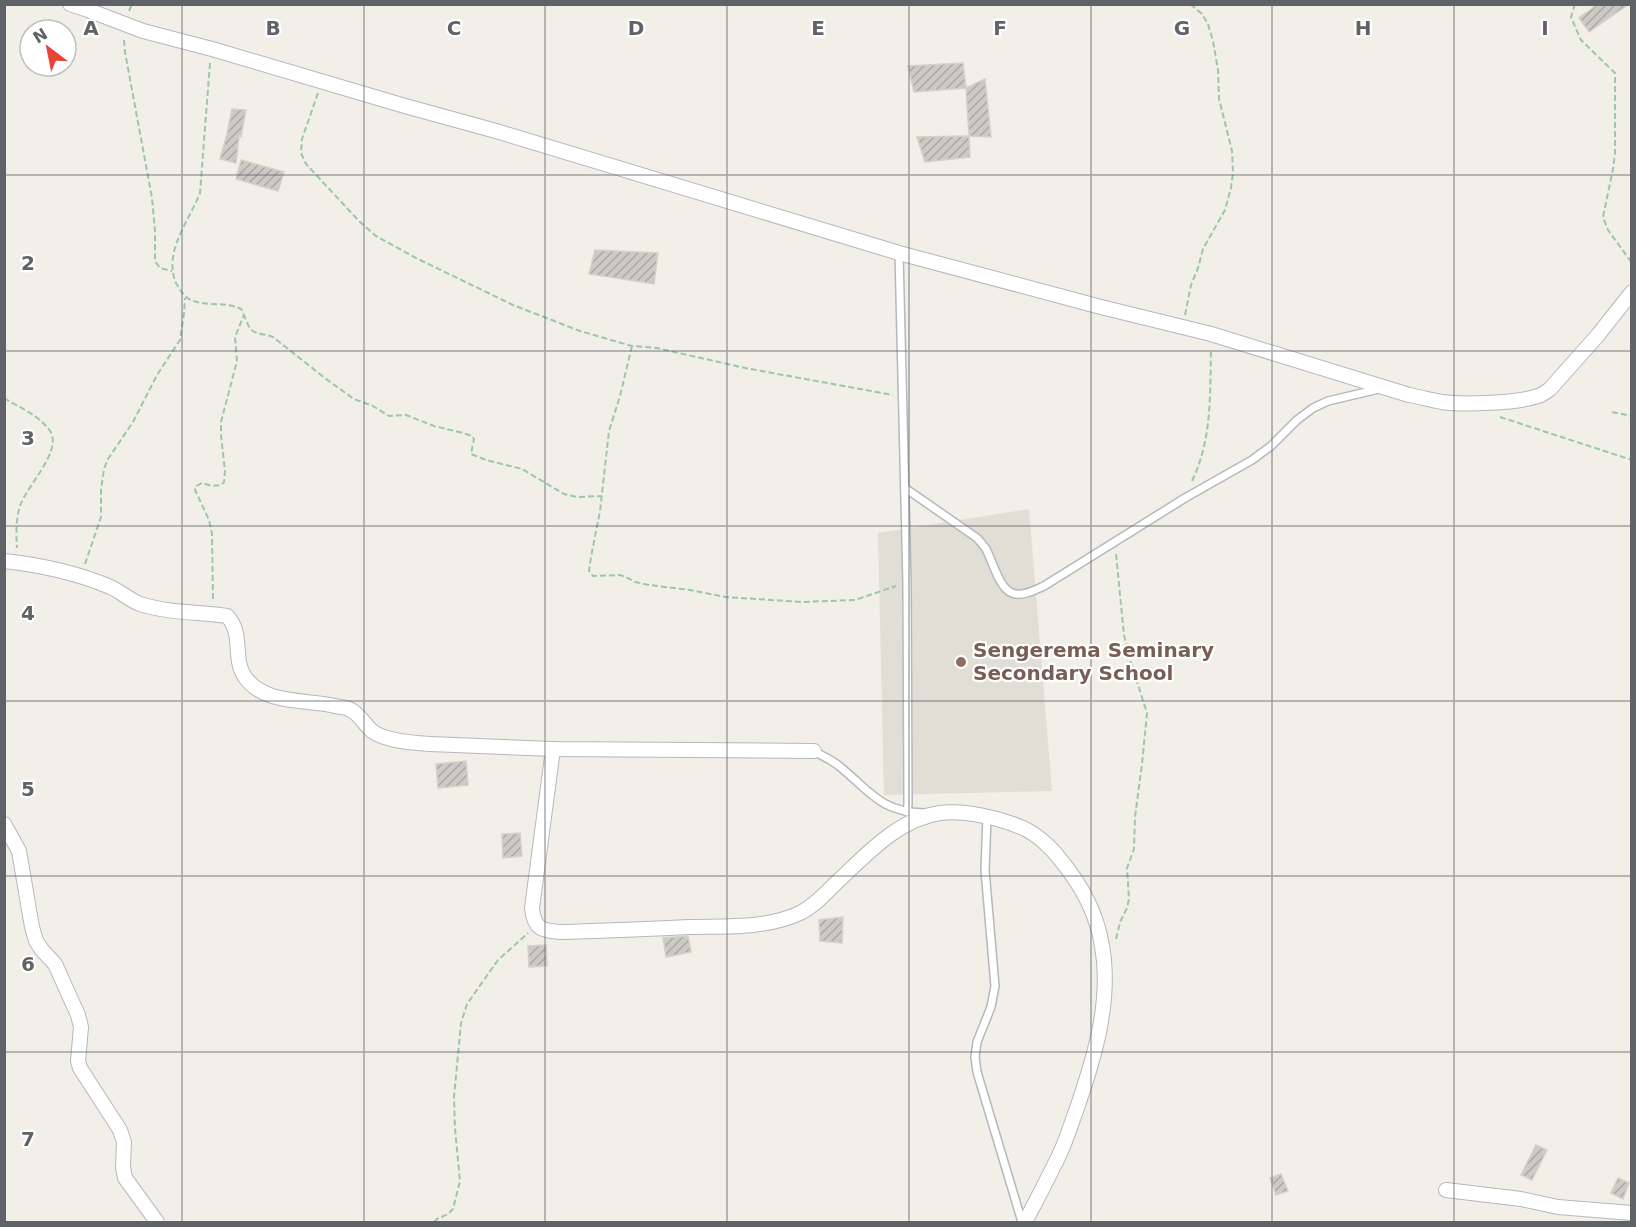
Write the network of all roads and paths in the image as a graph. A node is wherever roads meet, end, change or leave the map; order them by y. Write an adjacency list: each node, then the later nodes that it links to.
1 (70, 4): 4 (street)
2 (1190, 4): 13 (path)
3 (1575, 4): 8 (path)
4 (125, 23): 5 (street); 9 (path)
5 (212, 49): 6 (street); 9 (path)
6 (321, 82): 7 (street); 15 (path)
7 (899, 253): 13 (street); 17 (lane)
8 (1632, 263)
9 (172, 271): 11 (path)
10 (1632, 292): 16 (street)
11 (184, 296): 12 (path); 29 (path)
12 (244, 315): 24 (path); 31 (path)
13 (1183, 327): 14 (street)
14 (1211, 334): 16 (street); 25 (path)
15 (632, 346): 17 (path); 24 (path)
16 (1384, 387): 25 (lane)
17 (903, 396): 23 (lane)
18 (4, 398): 28 (path)
19 (1612, 412): 21 (path)
20 (1492, 414): 22 (path)
21 (1632, 416)
22 (1632, 460)
23 (905, 488): 26 (lane); 30 (lane)
24 (601, 496): 30 (path)
25 (1181, 500): 26 (lane)
26 (1116, 542): 39 (path)
27 (4, 561): 28 (street)
28 (20, 563): 29 (street)
29 (83, 576): 31 (street)
30 (907, 583): 34 (lane)
31 (214, 614): 32 (street)
32 (553, 749): 33 (street); 38 (street)
33 (814, 751): 34 (lane)
34 (907, 813): 35 (lane)
35 (941, 813): 36 (street); 38 (street)
36 (987, 817): 44 (lane); 44 (street)
37 (4, 824): 42 (street)
38 (536, 924): 43 (path)
39 (1114, 943)
40 (1446, 1190): 41 (street)
41 (1632, 1213)
42 (157, 1222)
43 (434, 1222)
44 (1024, 1222)

